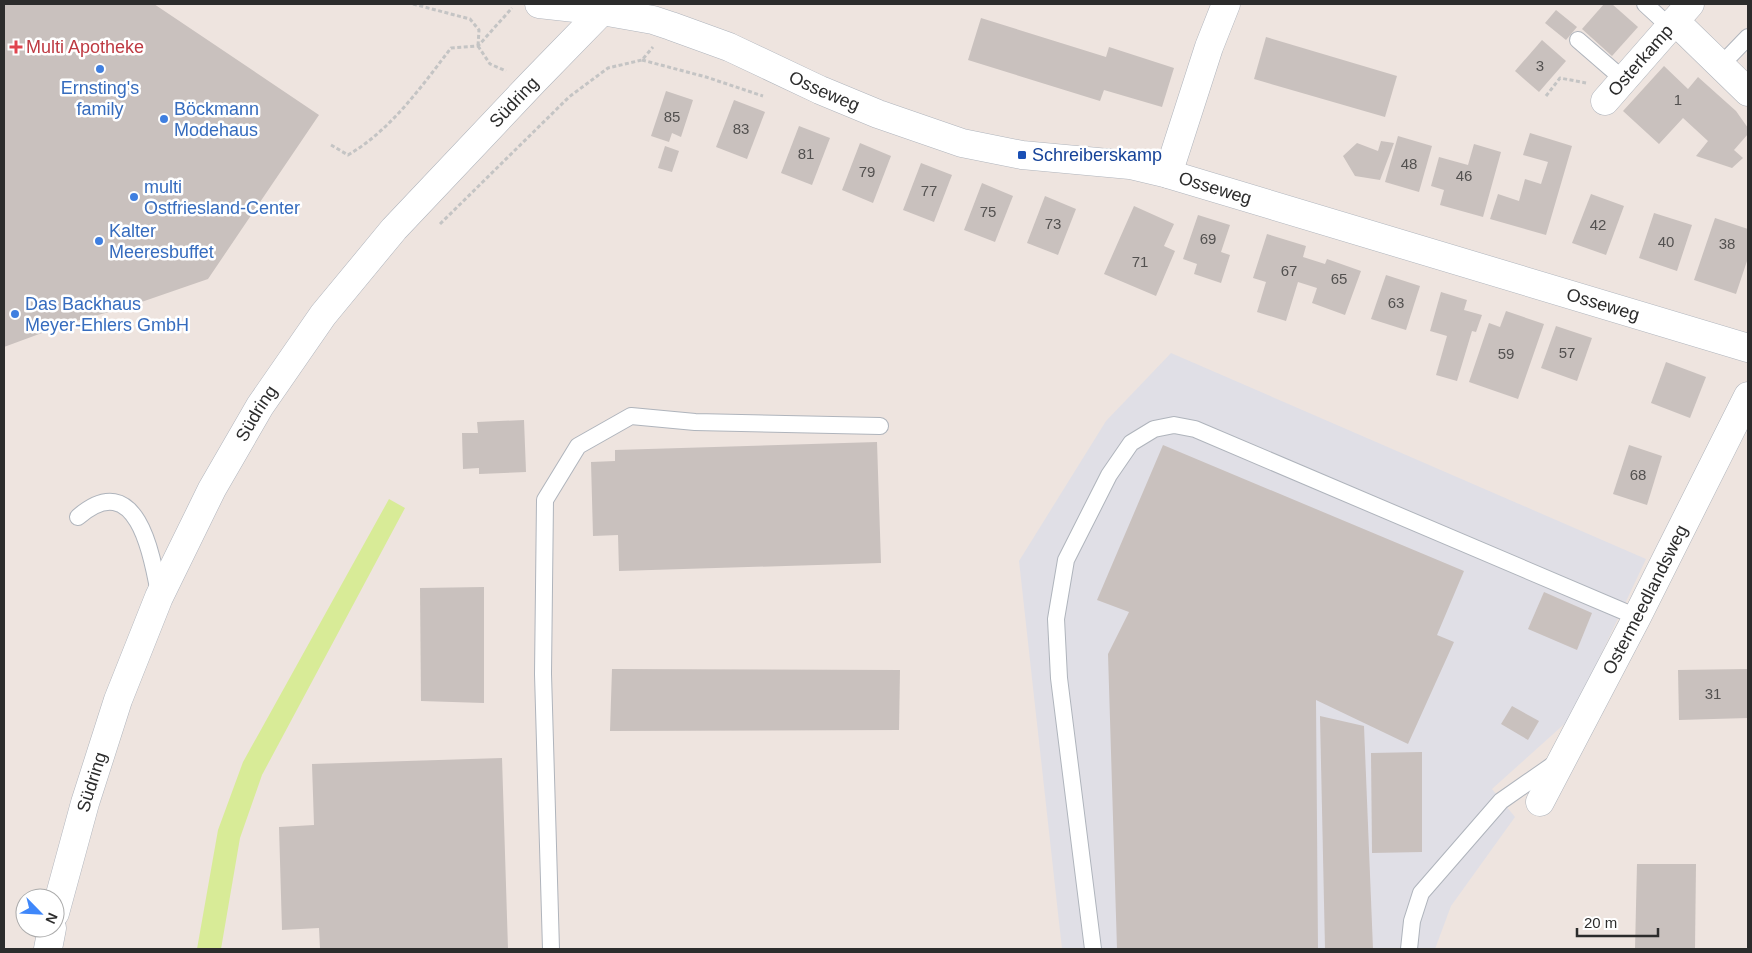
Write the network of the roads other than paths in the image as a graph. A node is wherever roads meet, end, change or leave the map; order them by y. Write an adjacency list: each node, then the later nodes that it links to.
1 (539, 4): 4 (street, Osseweg)
2 (1226, 4): 11 (street)
3 (1645, 4): 5 (lane)
4 (606, 7): 11 (street, Osseweg); 16 (street, Südring)
5 (1678, 17): 8 (street, Osterkamp); 9 (street, Osterkamp)
6 (1748, 37): 8 (lane)
7 (1578, 40): 9 (lane)
8 (1721, 65): 10 (street, Osterkamp)
9 (1615, 89)
10 (1748, 92)
11 (1168, 174): 12 (street, Osseweg)
12 (1748, 348)
13 (1748, 396): 17 (street, Ostermeedlandsweg)
14 (880, 426): 21 (lane)
15 (78, 517): 16 (lane)
16 (159, 597): 20 (street, Südring)
17 (1637, 617): 18 (street, Ostermeedlandsweg); 22 (lane)
18 (1563, 758): 19 (street, Ostermeedlandsweg); 23 (lane)
19 (1540, 802)
20 (62, 888)
21 (551, 949)
22 (1093, 949)
23 (1409, 949)

